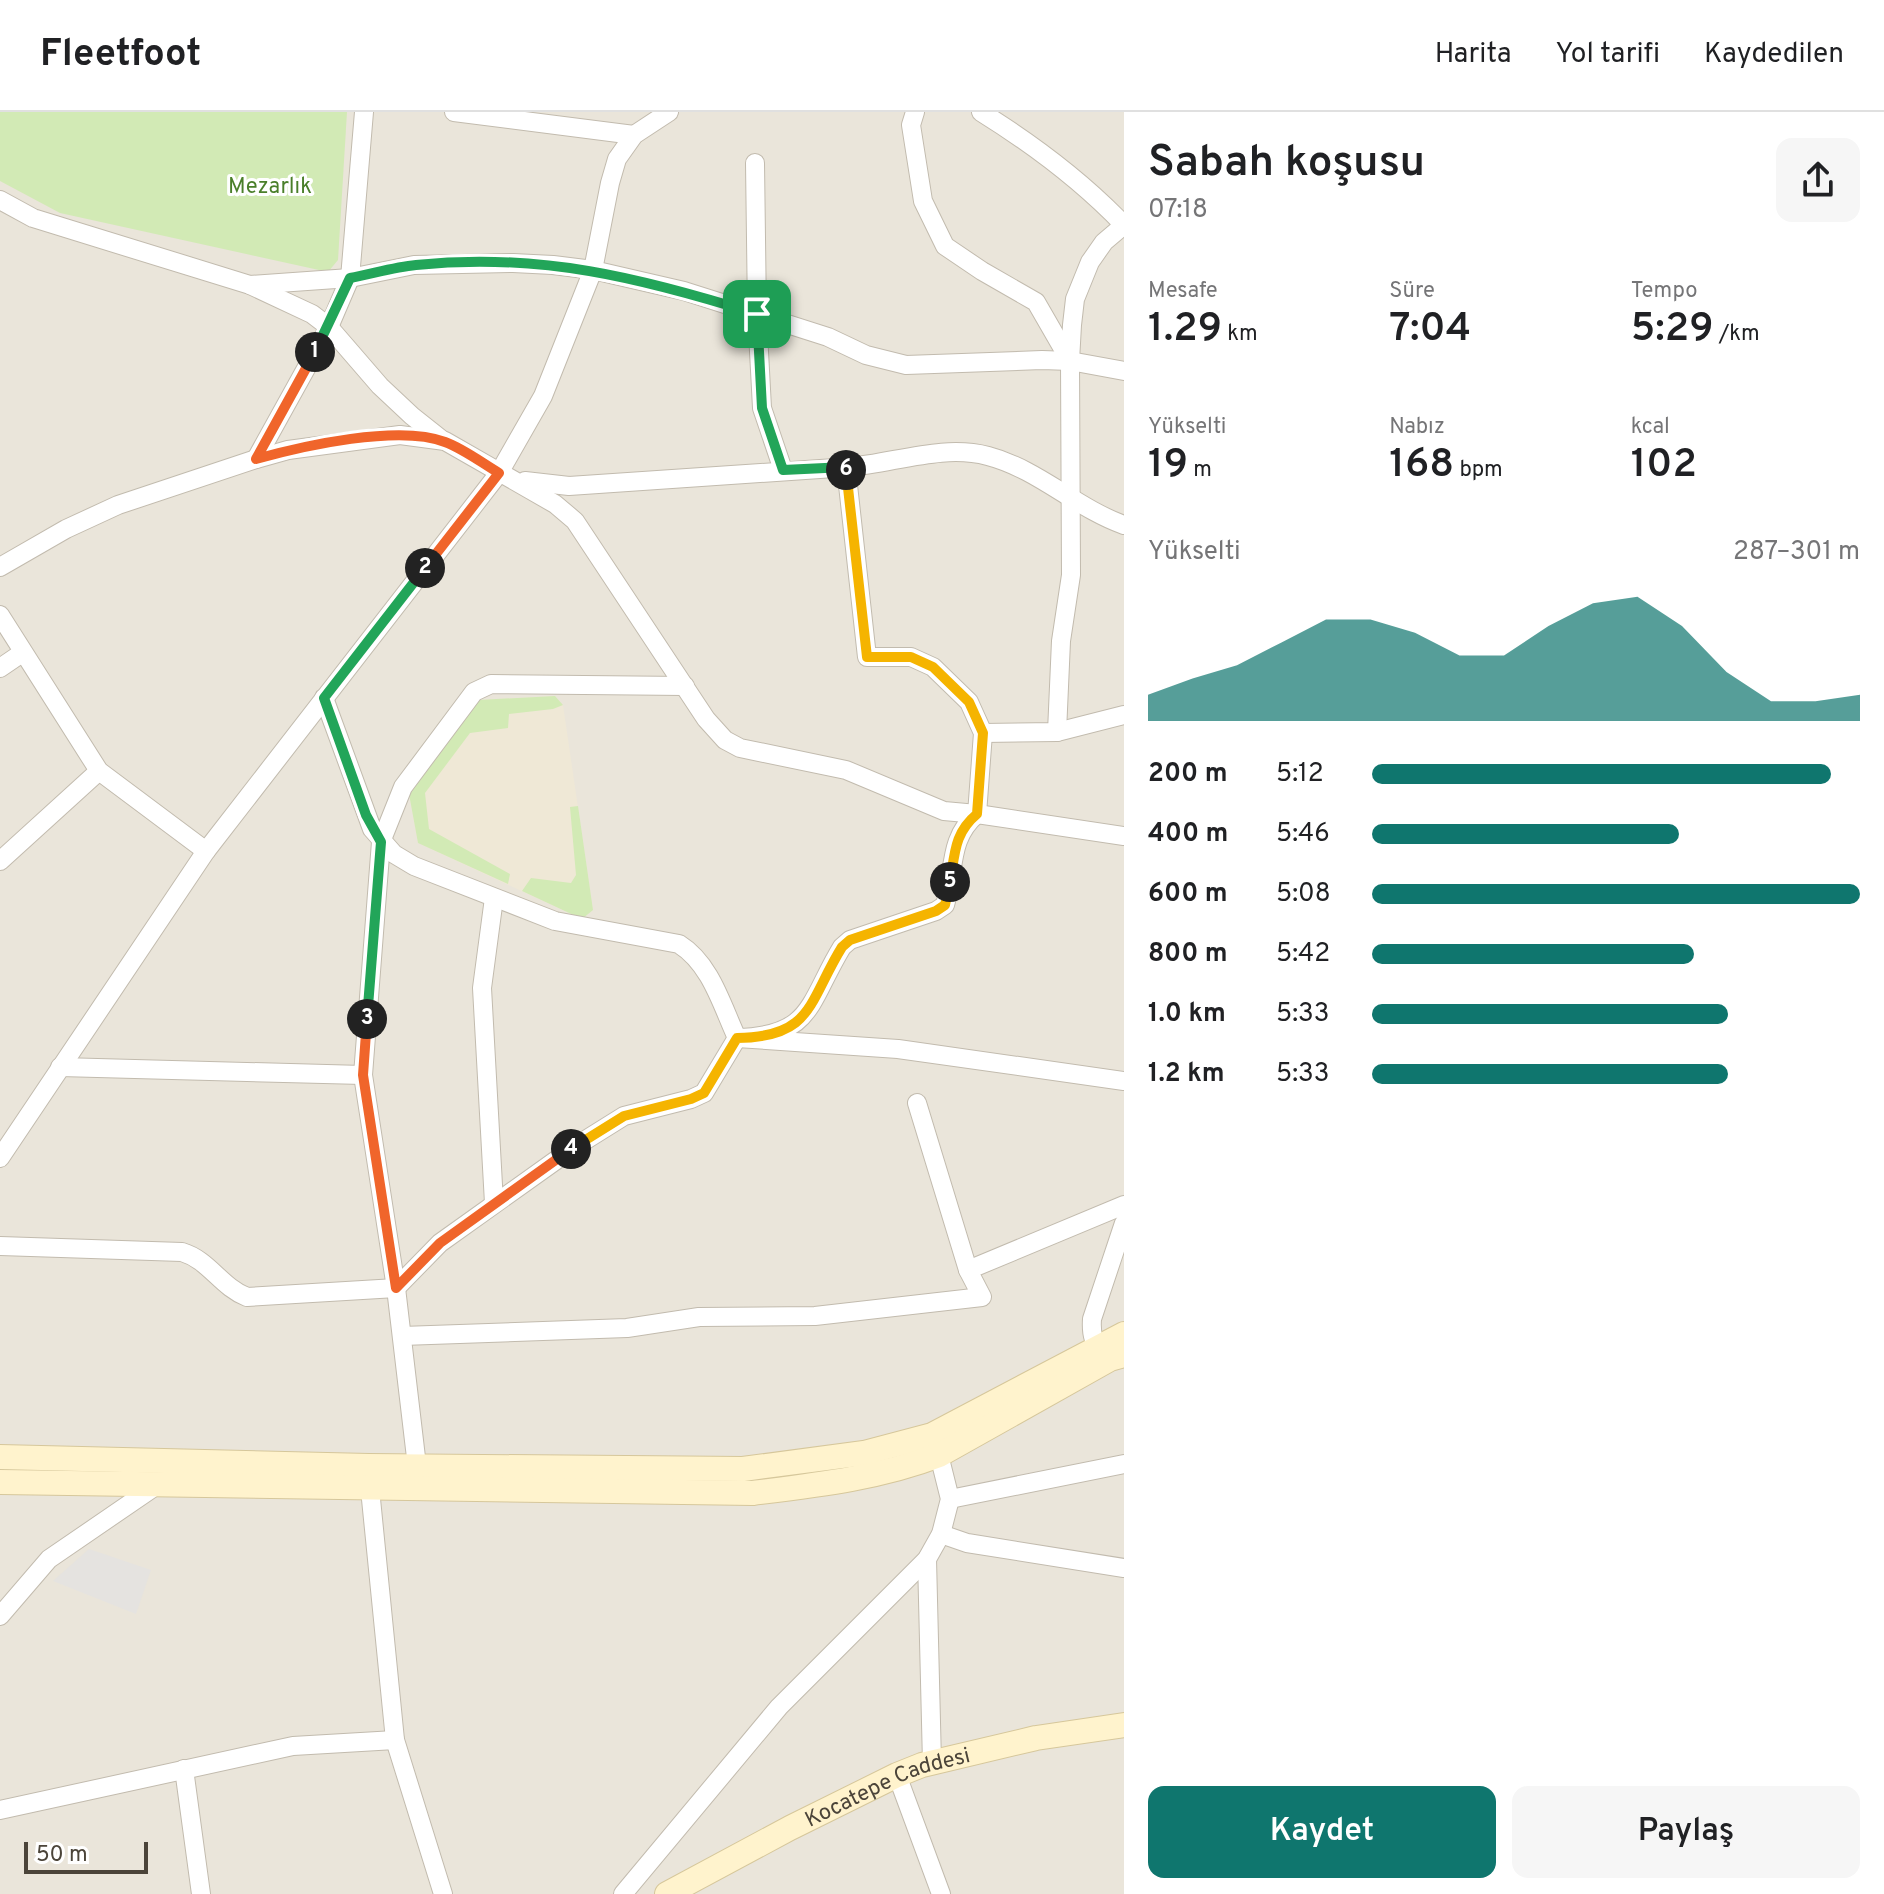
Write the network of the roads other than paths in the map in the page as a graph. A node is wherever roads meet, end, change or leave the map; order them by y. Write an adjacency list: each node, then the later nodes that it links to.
1 (364, 112): 10 (street)
2 (454, 112): 6 (street)
3 (669, 112): 6 (street)
4 (915, 112): 14 (street)
5 (981, 112): 14 (street)
6 (634, 135): 9 (street)
7 (755, 163): 12 (street)
8 (0, 200): 11 (street)
9 (593, 270): 10 (street); 12 (street); 20 (street)
10 (350, 278): 11 (street); 13 (street)
11 (250, 285): 13 (street)
12 (757, 314): 14 (street); 19 (street)
13 (329, 327): 16 (street); 17 (street)
14 (1070, 361): 15 (street); 21 (street)
15 (1124, 371)
16 (445, 441): 17 (street); 20 (street)
17 (256, 459): 23 (street)
18 (846, 467): 19 (street); 21 (street); 31 (street)
19 (783, 470): 20 (street)
20 (499, 473): 27 (street); 28 (street)
21 (1071, 501): 22 (street); 30 (street)
22 (1124, 525)
23 (0, 567)
24 (0, 615): 25 (street)
25 (22, 653): 26 (street); 32 (street)
26 (0, 668)
27 (685, 686): 33 (street); 35 (street)
28 (324, 698): 35 (street); 36 (street)
29 (1124, 715): 30 (street)
30 (1057, 732): 31 (street)
31 (983, 733): 33 (street)
32 (99, 771): 36 (street); 37 (street)
33 (977, 814): 34 (street); 39 (street)
34 (1124, 836)
35 (381, 842): 38 (street); 41 (street)
36 (206, 851): 40 (street)
37 (0, 861)
38 (494, 898): 39 (street); 45 (street)
39 (737, 1038): 42 (street); 45 (street)
40 (60, 1067): 41 (street); 44 (street)
41 (363, 1075): 50 (street)
42 (1124, 1081)
43 (917, 1103): 49 (street)
44 (0, 1158)
45 (494, 1203): 50 (street)
46 (1124, 1205): 49 (street)
47 (1124, 1223): 53 (street)
48 (0, 1246): 50 (street)
49 (968, 1270): 52 (street)
50 (396, 1288): 52 (street)
51 (1124, 1334): 53 (main road)
52 (402, 1336): 58 (street)
53 (1110, 1354): 54 (main road); 58 (main road)
54 (939, 1455): 58 (main road); 61 (street)
55 (0, 1457): 57 (main road)
56 (1124, 1464): 61 (street)
57 (370, 1477): 58 (main road); 60 (main road); 67 (street)
58 (418, 1478)
59 (0, 1482): 60 (main road)
60 (157, 1485): 65 (street)
61 (950, 1499): 62 (street)
62 (941, 1534): 63 (street); 64 (street)
63 (927, 1559): 68 (street); 74 (street)
64 (1124, 1568)
65 (0, 1616)
66 (1124, 1725): 68 (main road, Kocatepe Caddesi)
67 (395, 1740): 69 (street); 73 (street)
68 (932, 1763): 70 (main road, Kocatepe Caddesi)
69 (184, 1769): 71 (street); 72 (street)
70 (897, 1775): 75 (main road, Kocatepe Caddesi); 76 (street)
71 (0, 1810)
72 (201, 1894)
73 (443, 1894)
74 (623, 1894)
75 (667, 1894)
76 (941, 1894)

